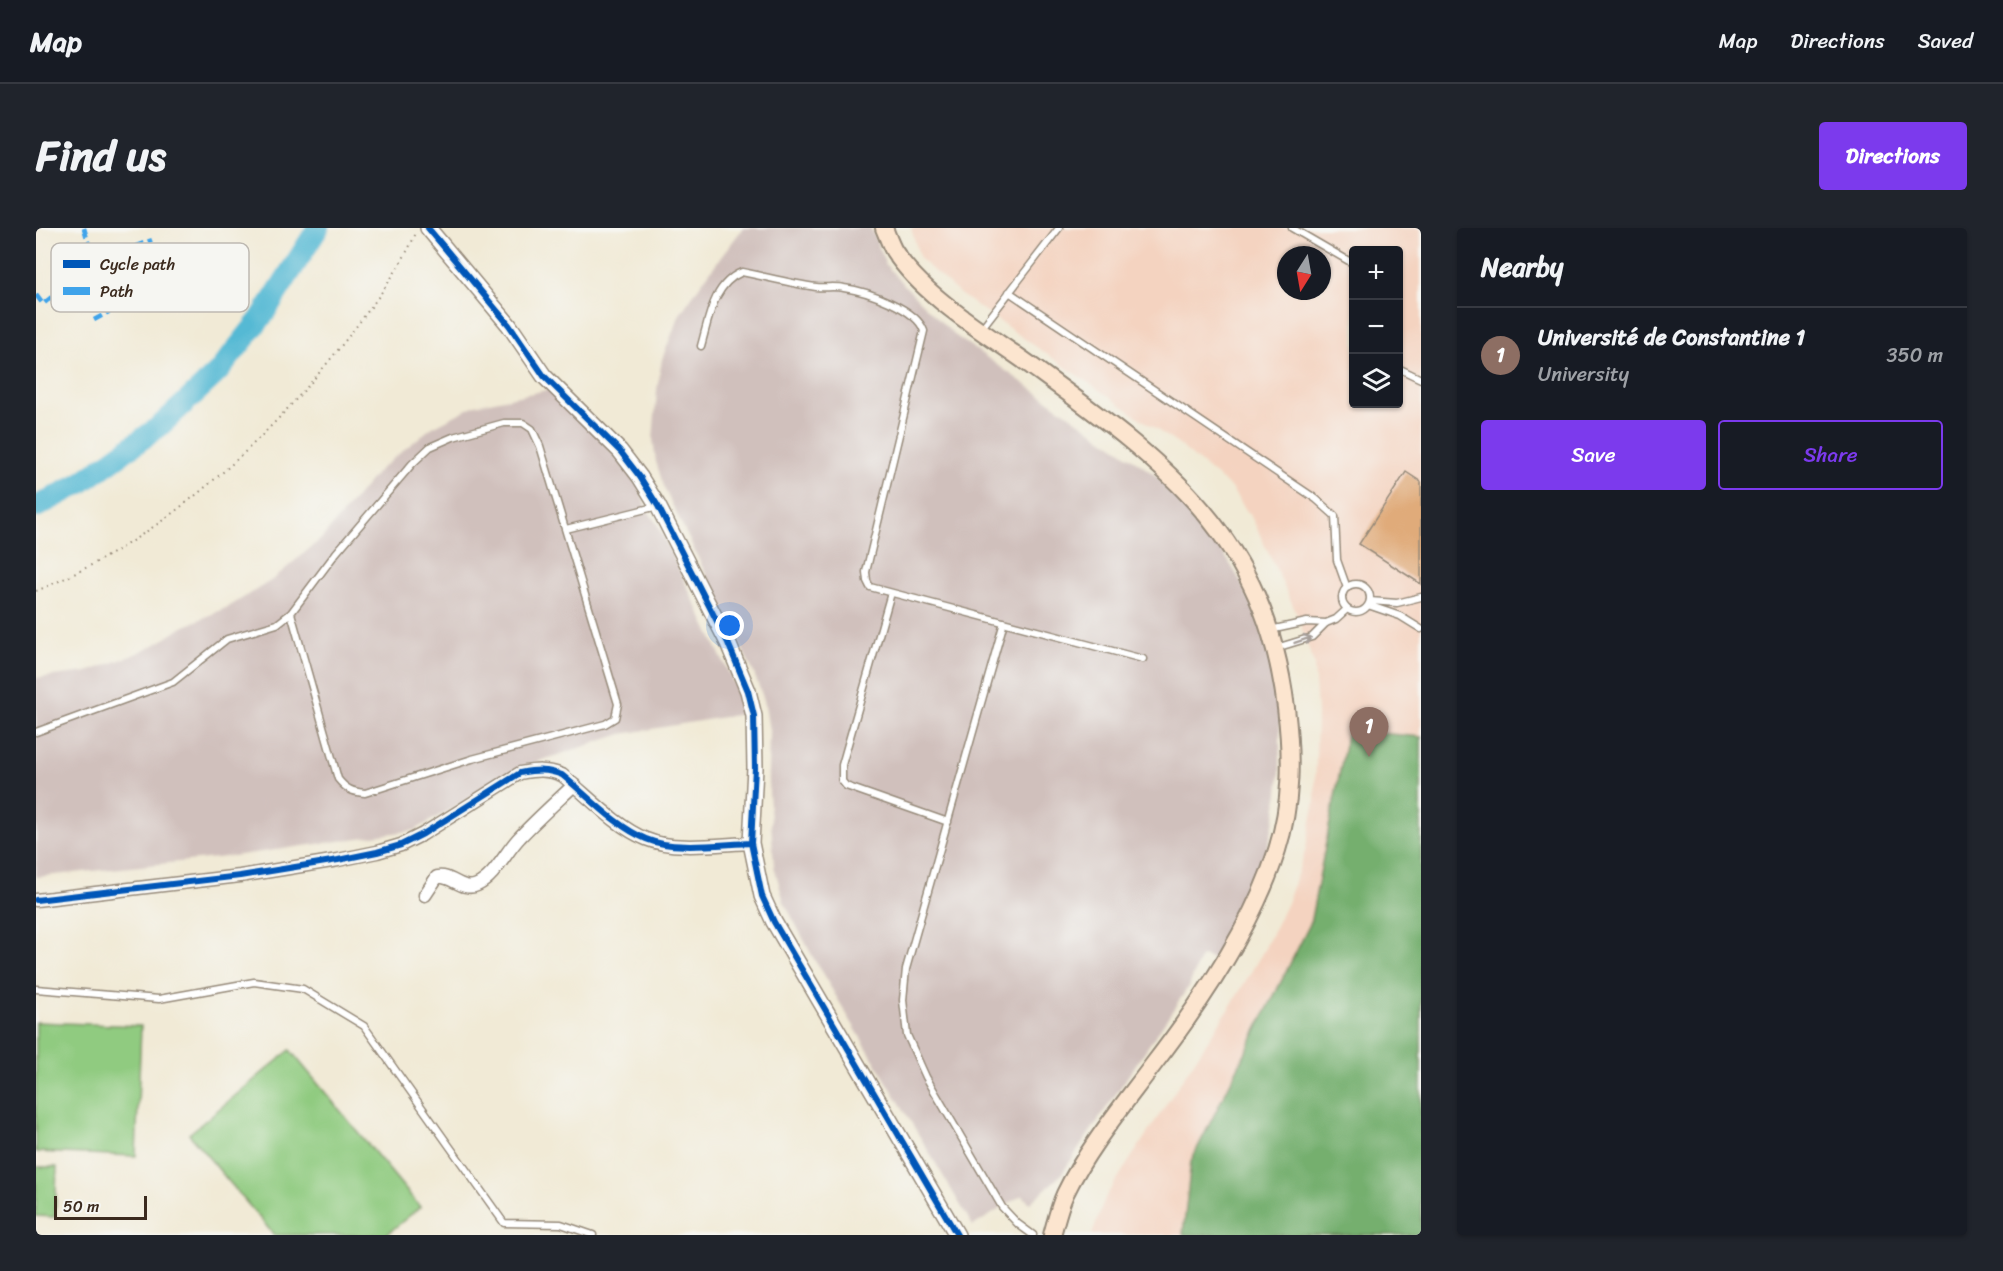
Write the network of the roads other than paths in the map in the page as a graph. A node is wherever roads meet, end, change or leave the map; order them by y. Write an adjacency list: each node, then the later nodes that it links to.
1 (428, 228): 11 (street)
2 (884, 228): 7 (main road)
3 (1059, 228): 6 (lane)
4 (1292, 228): 5 (lane)
5 (1349, 262)
6 (1009, 292): 7 (lane); 13 (lane)
7 (981, 330): 22 (main road)
8 (701, 346): 14 (lane)
9 (1403, 370): 10 (lane)
10 (1421, 379)
11 (658, 506): 12 (lane); 28 (street)
12 (566, 529): 18 (lane); 18 (lane)
13 (1347, 588): 16 (lane); 17 (lane)
14 (891, 593): 19 (lane); 27 (lane)
15 (1421, 597): 16 (lane)
16 (1369, 603): 17 (lane); 21 (lane)
17 (1347, 609): 20 (lane)
18 (291, 613): 25 (lane)
19 (1004, 622): 24 (lane); 27 (lane)
20 (1326, 624): 22 (lane); 23 (lane, one-way to 20)
21 (1421, 629)
22 (1269, 630): 23 (main road)
23 (1275, 648): 35 (main road)
24 (1143, 659)
25 (36, 732)
26 (574, 785): 28 (street); 29 (street); 30 (street)
27 (948, 822): 34 (lane)
28 (751, 843): 33 (street)
29 (425, 895)
30 (36, 900)
31 (36, 989): 32 (lane)
32 (592, 1235)
33 (957, 1235)
34 (1033, 1235)
35 (1052, 1235)

